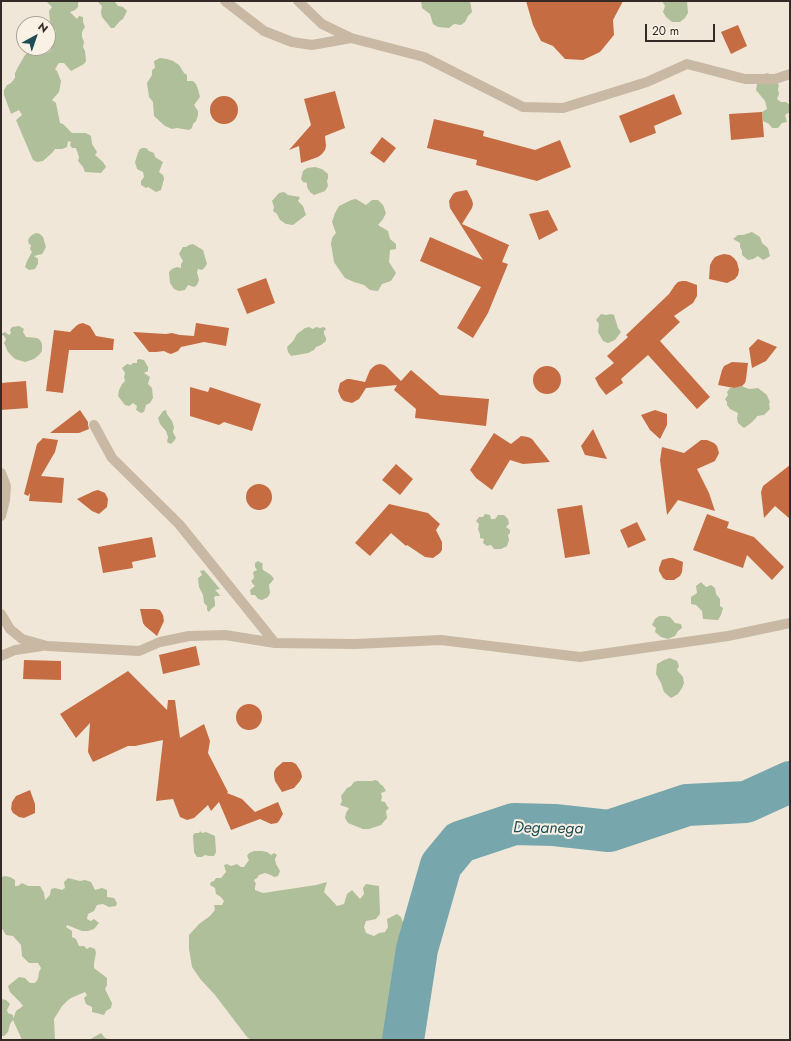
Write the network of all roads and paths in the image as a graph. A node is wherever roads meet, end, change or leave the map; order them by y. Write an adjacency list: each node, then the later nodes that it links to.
1 (225, 1): 3 (street)
2 (298, 1): 3 (street)
3 (351, 38): 4 (street)
4 (790, 74)
5 (94, 425): 10 (street)
6 (1, 473): 7 (street)
7 (1, 516)
8 (1, 614): 11 (street)
9 (790, 623): 10 (street)
10 (276, 643): 11 (street)
11 (48, 646): 12 (street)
12 (1, 656)

